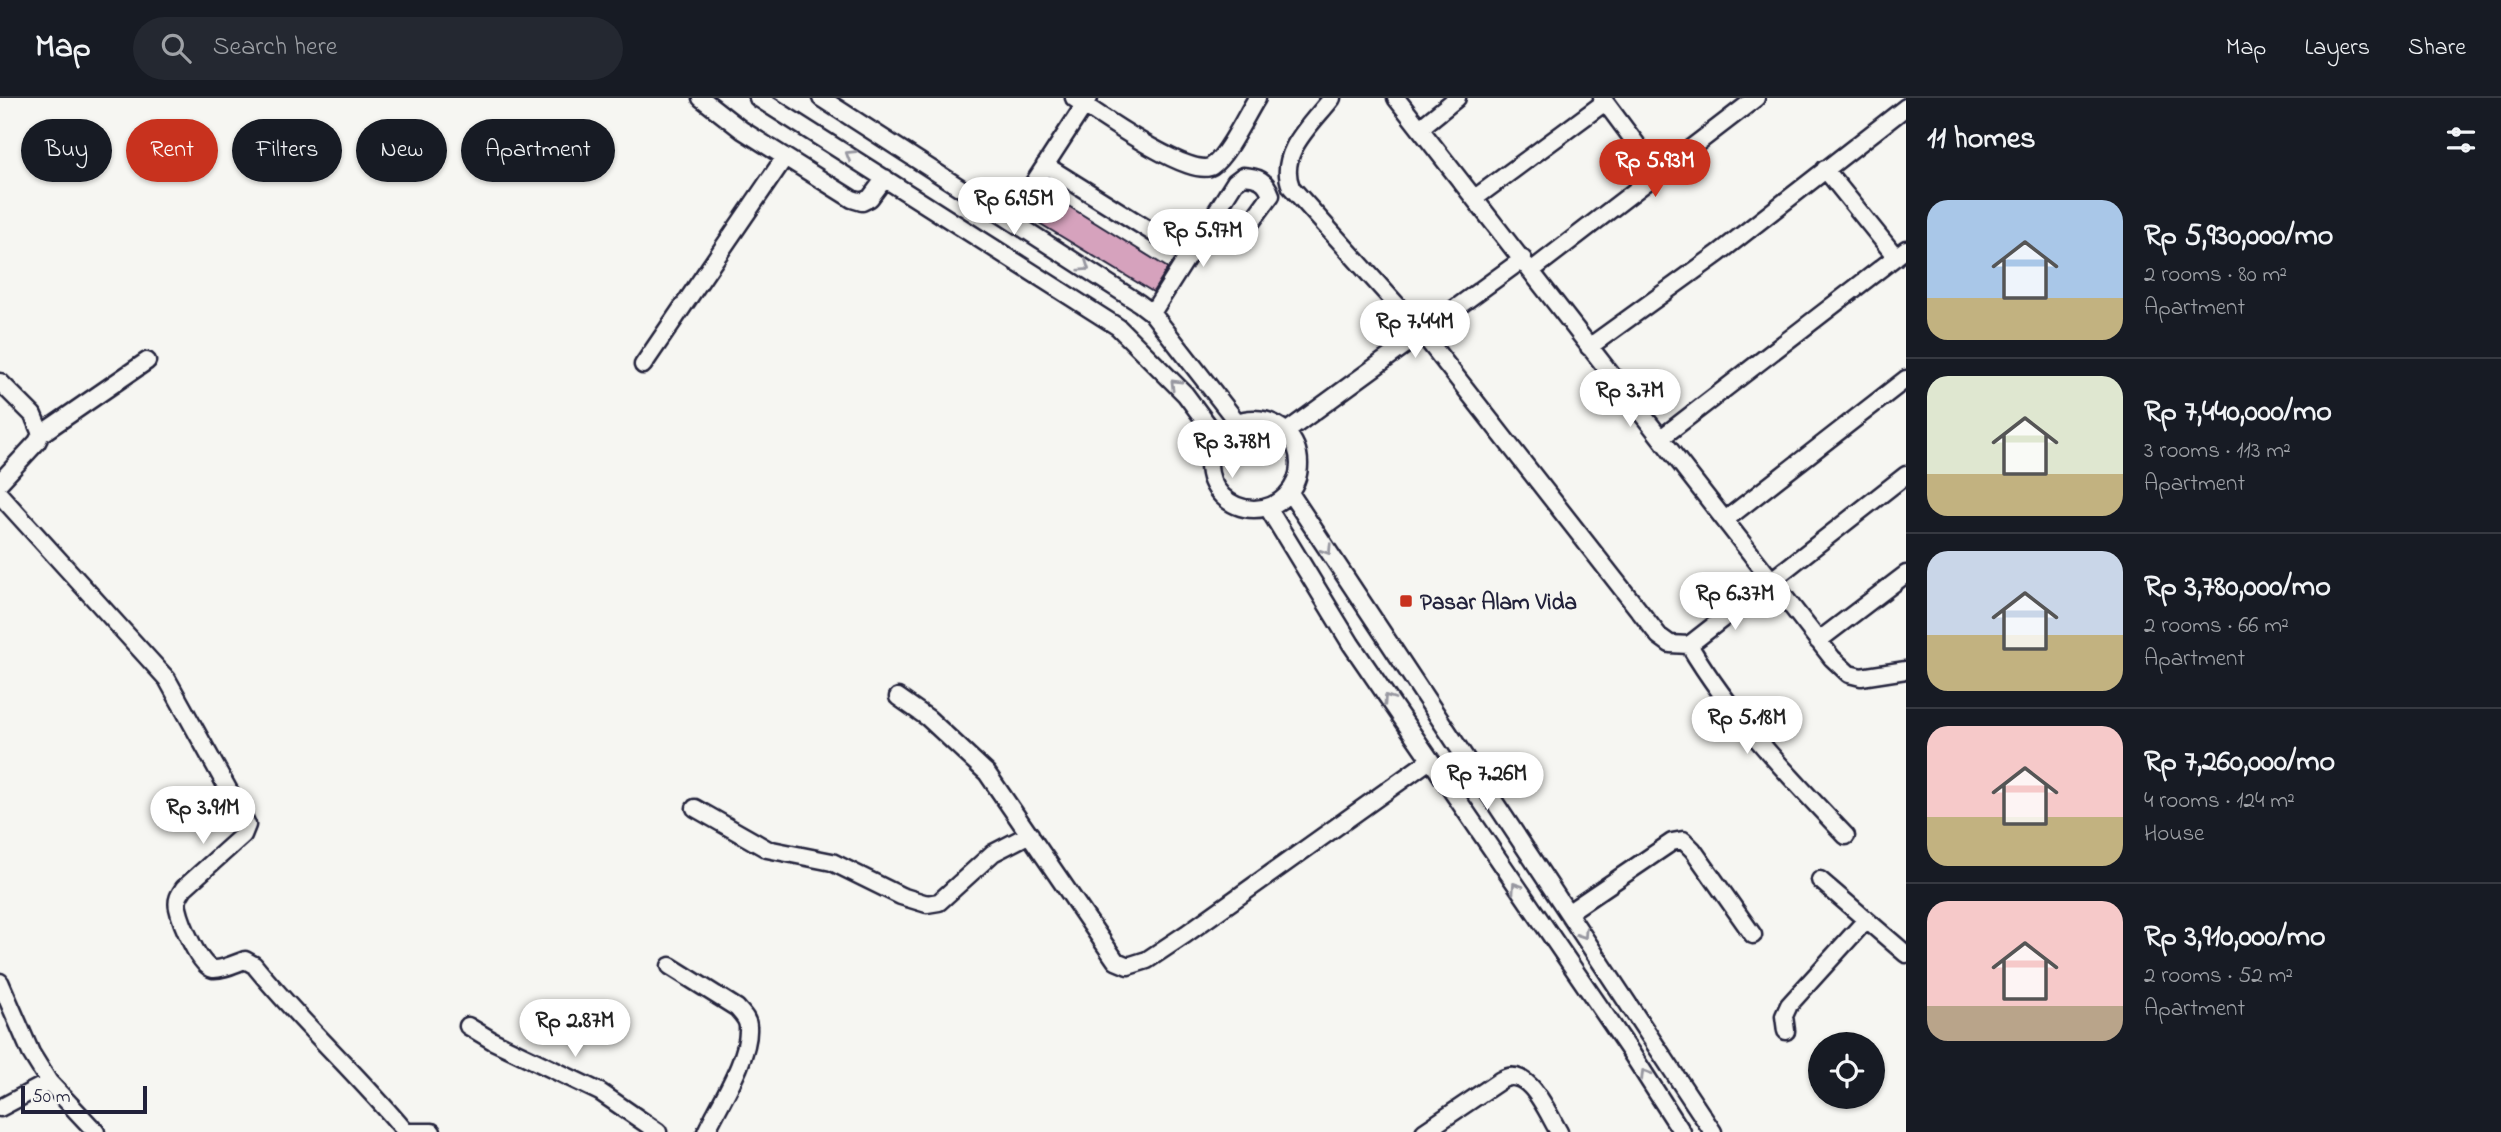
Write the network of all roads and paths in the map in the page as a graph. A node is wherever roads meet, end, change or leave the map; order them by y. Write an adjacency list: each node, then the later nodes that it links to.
1 (701, 98): 13 (street)
2 (758, 98): 17 (street, one-way to 2)
3 (821, 98): 19 (street)
4 (1257, 98): 9 (street)
5 (1332, 98): 25 (street)
6 (1396, 98): 12 (street)
7 (1457, 98): 12 (street)
8 (1756, 98): 16 (street)
9 (1082, 100): 14 (street)
10 (1603, 100): 16 (street); 18 (street)
11 (1906, 107): 15 (street)
12 (1420, 128): 18 (street)
13 (785, 157): 17 (street); 29 (street)
14 (1045, 164): 19 (street); 22 (street)
15 (1825, 169): 21 (street); 27 (street)
16 (1658, 173): 23 (street)
17 (886, 178): 26 (street)
18 (1475, 198): 23 (street)
19 (1011, 218): 24 (street, one-way to 24)
20 (1238, 240): 22 (street)
21 (1901, 253): 36 (street)
22 (1189, 255): 24 (street)
23 (1527, 265): 25 (street); 27 (street)
24 (1153, 316): 26 (street); 32 (street)
25 (1422, 332): 33 (street); 46 (street)
26 (1134, 342): 35 (street, one-way to 26)
27 (1590, 347): 36 (street)
28 (147, 361): 34 (street)
29 (643, 365)
30 (1906, 379): 42 (street)
31 (0, 382): 34 (street)
32 (1237, 422): 33 (street); 35 (street)
33 (1286, 432): 39 (street)
34 (41, 434): 38 (street)
35 (1217, 437): 41 (street)
36 (1661, 438): 42 (street)
37 (1906, 475): 44 (street)
38 (0, 482)
39 (1290, 493): 41 (street); 54 (street, one-way to 54)
40 (0, 495): 64 (street)
41 (1268, 508): 49 (street, one-way to 41)
42 (1724, 520): 44 (street)
43 (1906, 574): 45 (street)
44 (1770, 579): 45 (street); 46 (street)
45 (1818, 641): 47 (street)
46 (1689, 645): 52 (street)
47 (1906, 670)
48 (898, 697): 51 (street)
49 (1430, 760): 51 (street); 71 (street, one-way to 49)
50 (695, 808): 51 (street)
51 (1030, 834)
52 (1846, 836)
53 (1819, 880): 55 (street)
54 (1569, 912): 56 (street); 72 (street, one-way to 72)
55 (1866, 920): 57 (street); 61 (street)
56 (1753, 935)
57 (1906, 954)
58 (670, 966): 68 (street)
59 (0, 982): 62 (street)
60 (468, 1026): 67 (street)
61 (1786, 1031)
62 (49, 1082): 63 (street); 65 (street)
63 (0, 1108)
64 (404, 1131): 66 (street)
65 (96, 1132)
66 (432, 1132)
67 (658, 1132)
68 (706, 1132)
69 (1424, 1132): 70 (street)
70 (1559, 1132)
71 (1682, 1132)
72 (1713, 1132)

